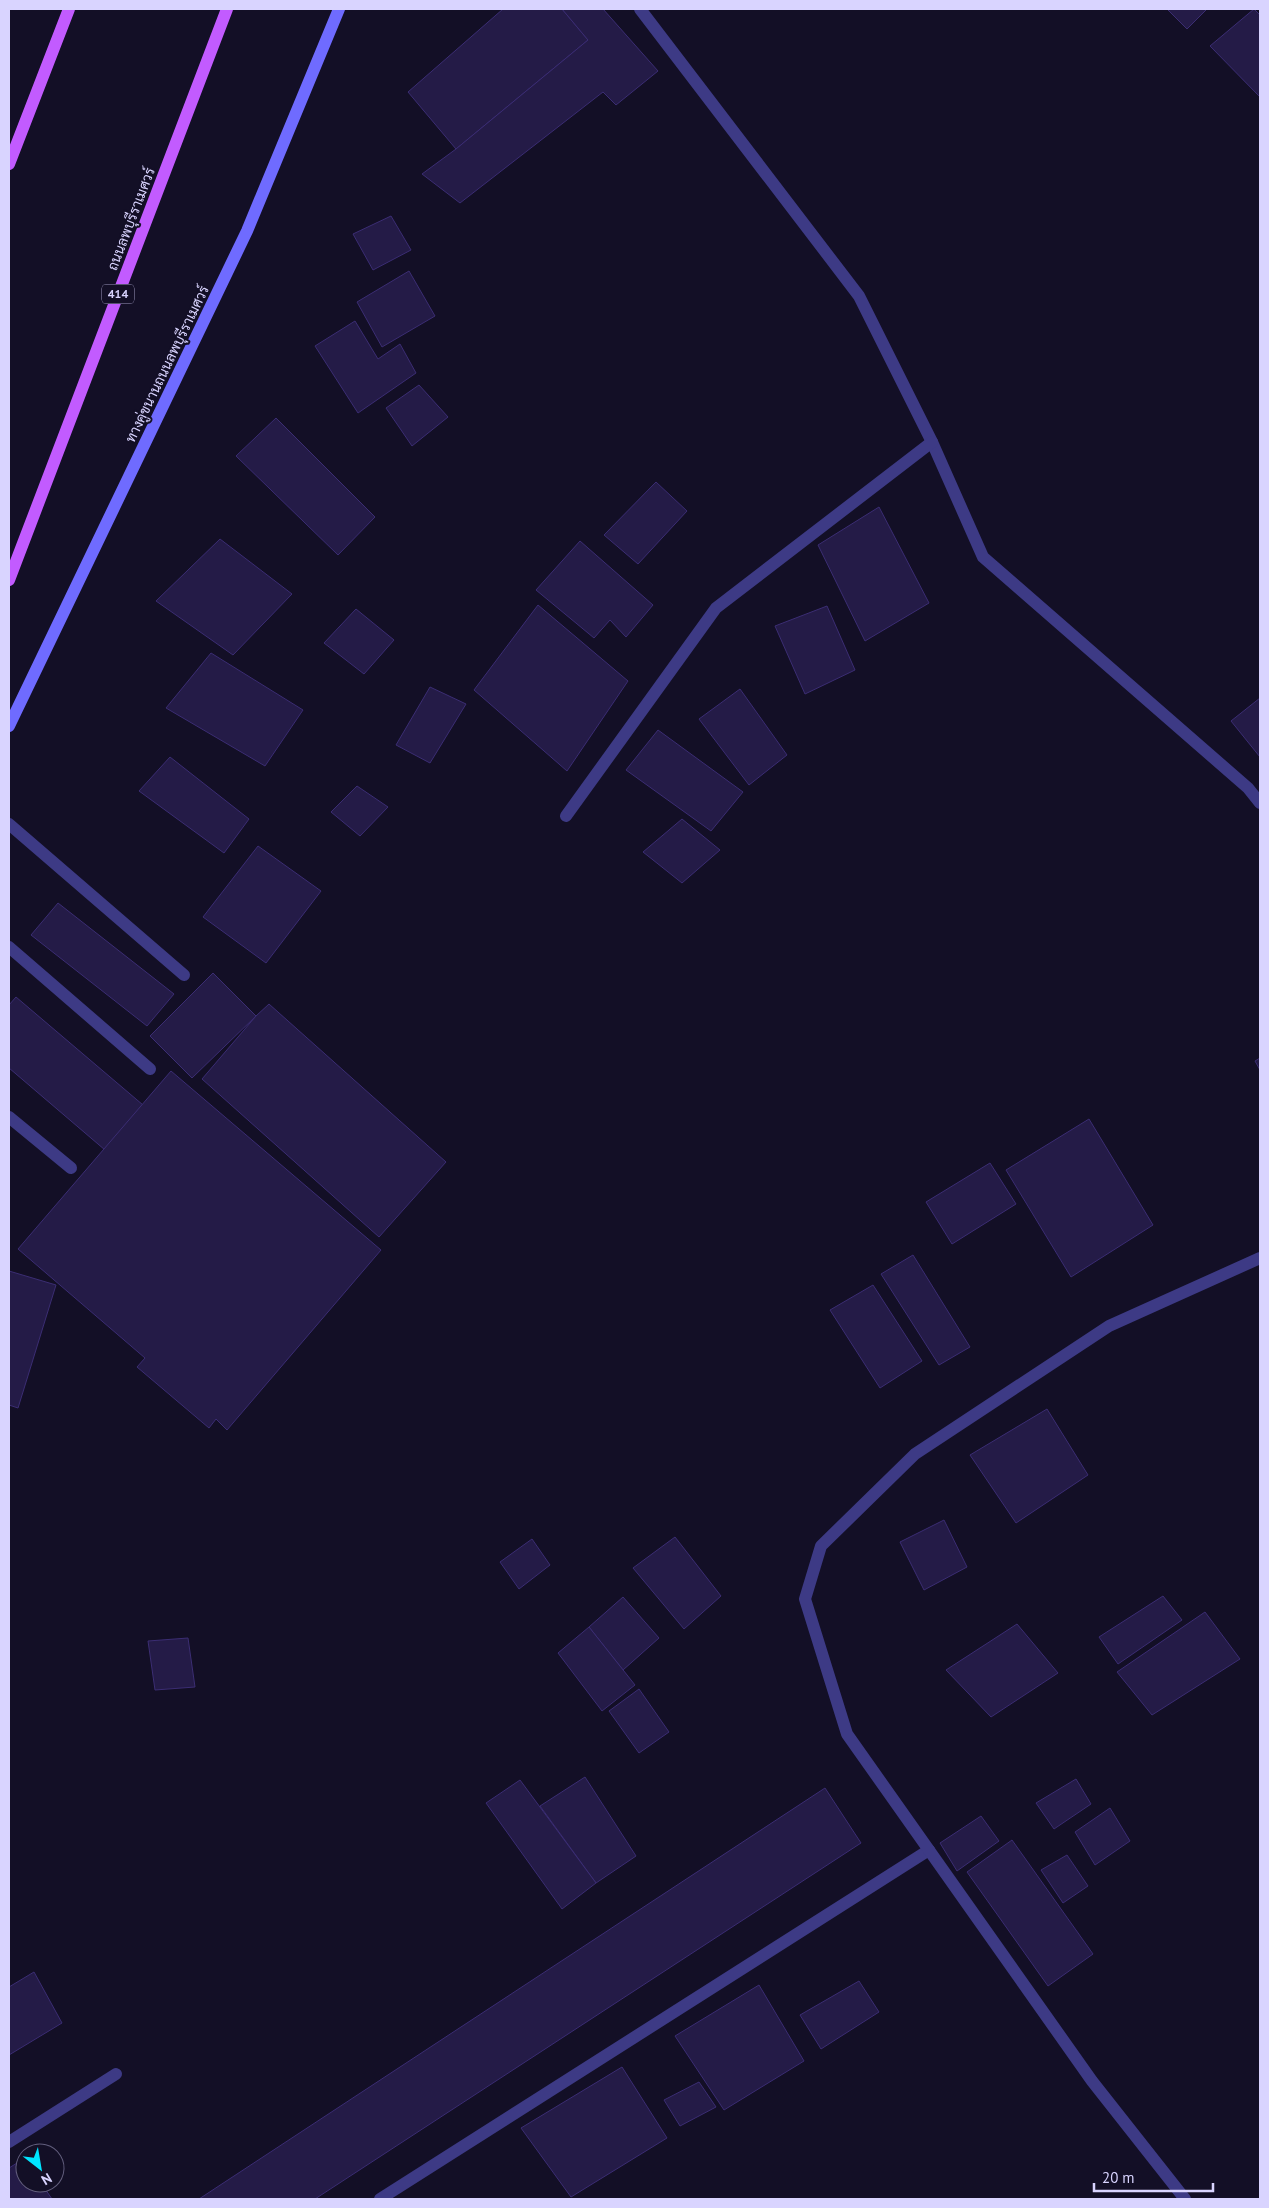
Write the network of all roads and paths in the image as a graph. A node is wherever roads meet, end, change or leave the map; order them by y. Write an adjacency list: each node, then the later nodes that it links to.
1 (69, 9): 5 (main road)
2 (227, 9): 7 (main road, ถนนลพบุรีราเมศวร์ / 414)
3 (339, 9): 8 (main road, ทางคู่ขนานถนนลพบุรีราเมศวร์)
4 (640, 9): 6 (street)
5 (9, 164)
6 (932, 442): 9 (street); 10 (street)
7 (9, 580)
8 (9, 726)
9 (1260, 803)
10 (566, 816)
11 (9, 824): 13 (street)
12 (9, 947): 14 (street)
13 (184, 975)
14 (150, 1069)
15 (9, 1117): 16 (street)
16 (71, 1168)
17 (1260, 1258): 18 (street)
18 (929, 1850): 21 (street); 22 (street)
19 (116, 2074): 20 (street)
20 (9, 2142)
21 (380, 2199)
22 (1185, 2199)

